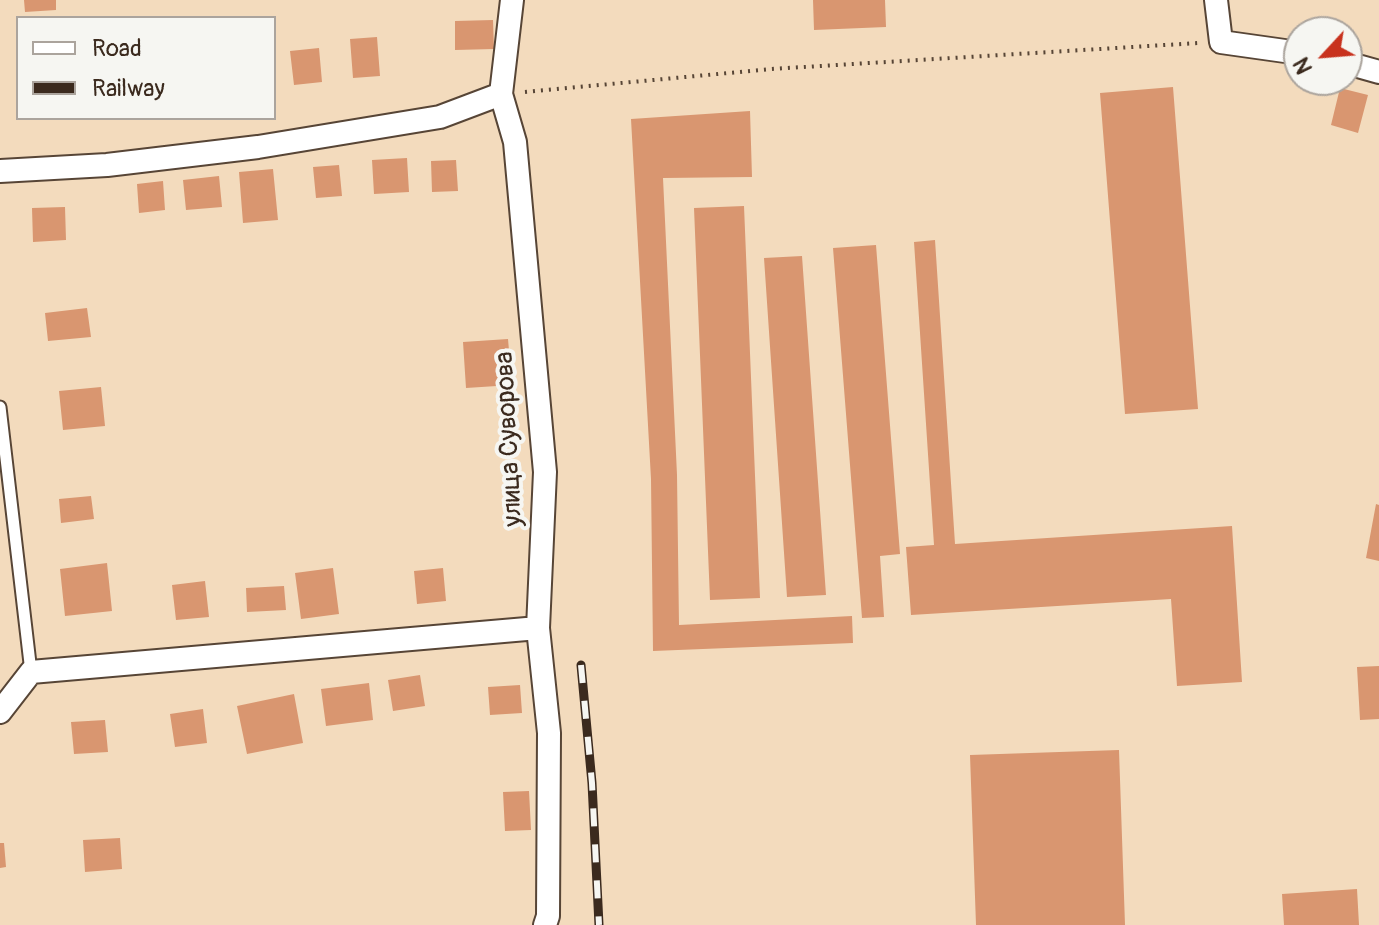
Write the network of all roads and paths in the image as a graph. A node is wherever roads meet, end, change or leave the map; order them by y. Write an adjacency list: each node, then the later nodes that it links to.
1 (512, 0): 5 (street, улица Суворова)
2 (1216, 0): 3 (street)
3 (1221, 42): 4 (street); 5 (path)
4 (1283, 51)
5 (501, 94): 6 (street); 8 (street, улица Суворова)
6 (0, 171)
7 (0, 407): 9 (lane)
8 (538, 628): 9 (street); 11 (street, улица Суворова)
9 (31, 672): 10 (street)
10 (0, 712)
11 (545, 925)

